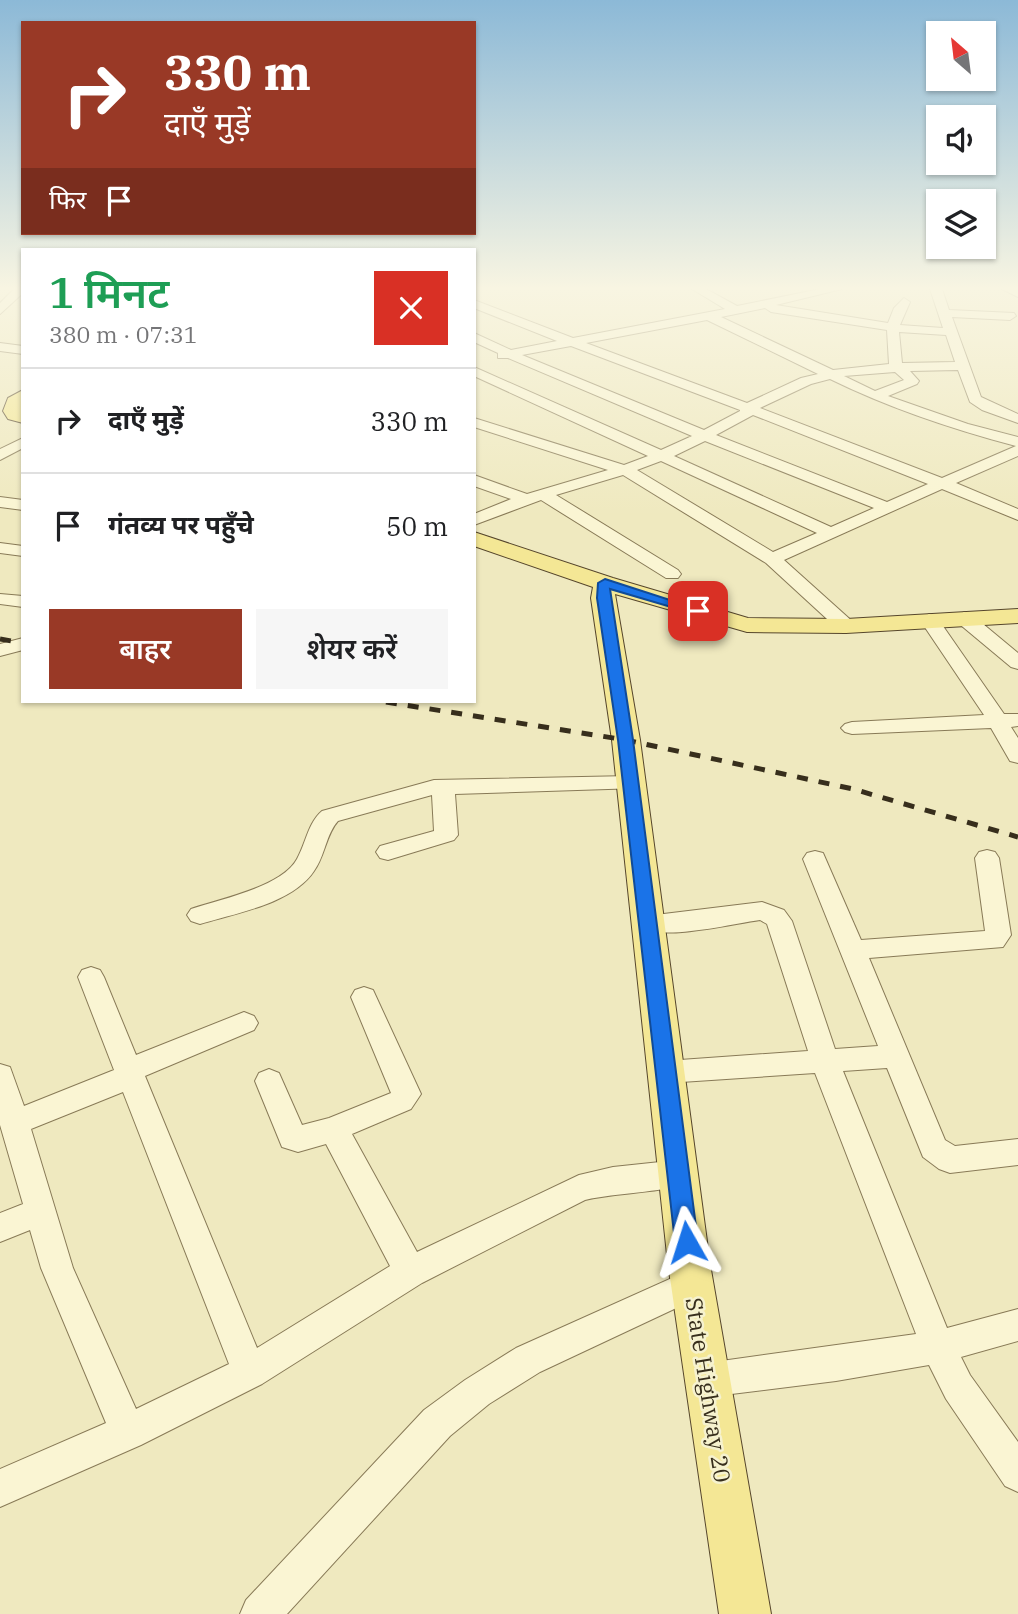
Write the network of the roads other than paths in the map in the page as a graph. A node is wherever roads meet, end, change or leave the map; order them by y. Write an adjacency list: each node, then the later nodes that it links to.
1 (529, 364): 14 (street)
2 (629, 364): 10 (street)
3 (806, 364): 7 (street)
4 (963, 366): 5 (street); 12 (street)
5 (897, 367): 7 (street); 8 (street)
6 (476, 372): 19 (street)
7 (827, 375): 8 (street); 10 (street)
8 (875, 396): 15 (street)
9 (21, 397): 11 (main road)
10 (749, 410): 14 (street); 22 (street)
11 (12, 412)
12 (1018, 419)
13 (476, 423): 20 (street)
14 (705, 436): 19 (street); 27 (street)
15 (1018, 442)
16 (21, 443): 18 (street)
17 (1018, 450): 22 (street)
18 (0, 455)
19 (659, 456): 20 (street); 30 (street)
20 (625, 470): 23 (street); 34 (street)
21 (476, 481): 24 (street)
22 (944, 484): 27 (street); 28 (street)
23 (543, 494): 24 (street); 35 (street)
24 (525, 499): 29 (street)
25 (0, 502): 26 (street)
26 (21, 505)
27 (888, 508): 30 (street)
28 (1018, 515)
29 (476, 519)
30 (831, 533): 34 (street)
31 (476, 540): 36 (main road)
32 (0, 548): 33 (street)
33 (21, 551)
34 (772, 559): 42 (street)
35 (672, 575)
36 (605, 583): 42 (main road); 49 (main road, State Highway 20)
37 (0, 598): 38 (street)
38 (21, 602)
39 (1018, 616): 40 (main road)
40 (964, 618): 41 (main road); 45 (street)
41 (929, 620): 42 (main road); 46 (street)
42 (846, 626)
43 (21, 645): 44 (street)
44 (0, 650)
45 (1018, 662)
46 (1008, 721): 47 (street); 48 (street)
47 (852, 728)
48 (1018, 756)
49 (631, 783): 50 (street); 55 (main road, State Highway 20)
50 (443, 786): 51 (street); 54 (street)
51 (388, 852)
52 (987, 858): 56 (street)
53 (815, 859): 56 (street)
54 (200, 915)
55 (648, 923): 61 (street); 62 (main road, State Highway 20)
56 (851, 950): 60 (street)
57 (91, 976): 63 (street)
58 (364, 997): 67 (street)
59 (244, 1023): 63 (street)
60 (897, 1056): 61 (street); 68 (street)
61 (825, 1061): 62 (street); 75 (street)
62 (666, 1072): 69 (main road, State Highway 20)
63 (130, 1073): 66 (street); 76 (street)
64 (0, 1075): 66 (street)
65 (269, 1081): 67 (street)
66 (16, 1122): 70 (street)
67 (334, 1129): 72 (street)
68 (1018, 1152)
69 (679, 1173): 72 (street); 73 (main road, State Highway 20)
70 (41, 1210): 71 (street); 78 (street)
71 (0, 1228)
72 (410, 1272): 76 (street)
73 (692, 1284): 77 (main road, State Highway 20); 81 (street)
74 (1018, 1325): 75 (street)
75 (938, 1347): 77 (street); 79 (street)
76 (250, 1372): 78 (street)
77 (707, 1380): 82 (main road, State Highway 20)
78 (128, 1432): 80 (street)
79 (1018, 1473)
80 (0, 1488)
81 (260, 1614)
82 (745, 1614)

